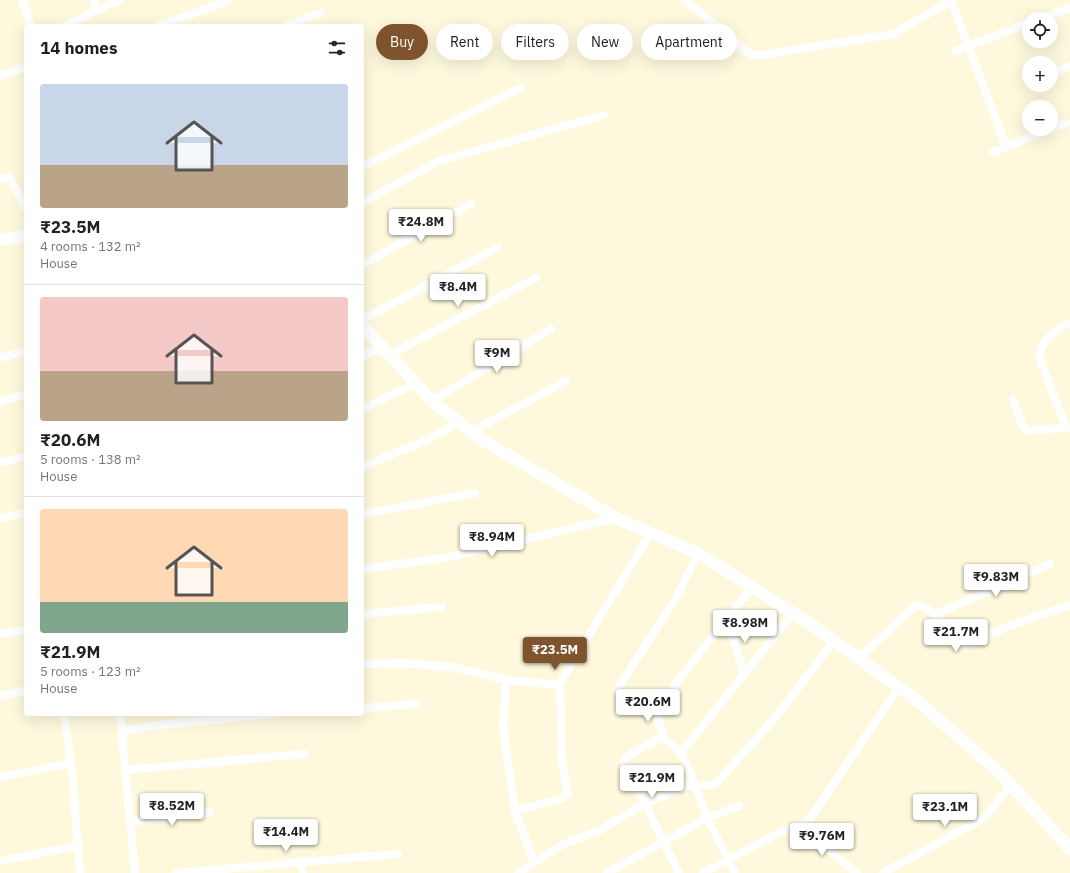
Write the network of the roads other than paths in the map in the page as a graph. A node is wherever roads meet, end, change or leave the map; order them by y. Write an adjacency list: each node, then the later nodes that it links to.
1 (22, 0): 11 (street)
2 (93, 0): 8 (street)
3 (119, 0): 8 (street)
4 (229, 0): 13 (street)
5 (685, 0): 6 (street)
6 (951, 0): 16 (street)
7 (1070, 8): 9 (street)
8 (98, 10): 12 (street)
9 (1058, 12)
10 (320, 13): 14 (street)
11 (30, 24)
12 (68, 24)
13 (163, 24)
14 (291, 24)
15 (1022, 26): 16 (street)
16 (967, 47): 17 (street); 27 (street)
17 (955, 51)
18 (1070, 66): 20 (street)
19 (24, 68): 21 (street)
20 (1058, 70)
21 (0, 76)
22 (520, 88): 29 (street)
23 (604, 114): 31 (street)
24 (1066, 123): 25 (street)
25 (1058, 126)
26 (1032, 136): 27 (street)
27 (1006, 146): 28 (street)
28 (993, 152)
29 (364, 166)
30 (0, 179): 32 (street)
31 (364, 203)
32 (24, 204)
33 (471, 204): 37 (street)
34 (24, 236): 35 (street)
35 (0, 240)
36 (498, 247): 39 (street)
37 (364, 264)
38 (536, 278): 43 (street)
39 (364, 319)
40 (1070, 324): 55 (street)
41 (364, 327): 43 (street)
42 (551, 329): 51 (street)
43 (386, 351): 45 (street); 48 (street)
44 (24, 352): 46 (street)
45 (364, 356)
46 (0, 358)
47 (566, 381): 56 (street)
48 (416, 384): 51 (street); 53 (street)
49 (24, 395): 52 (street)
50 (1013, 399): 55 (street)
51 (432, 401): 54 (street)
52 (0, 402)
53 (364, 408)
54 (459, 423): 56 (street); 59 (street)
55 (1068, 428)
56 (471, 432): 64 (street)
57 (24, 457): 58 (street)
58 (0, 463)
59 (364, 467)
60 (475, 493): 62 (street)
61 (24, 513): 63 (street)
62 (364, 514)
63 (0, 518)
64 (616, 518): 65 (street); 68 (street)
65 (650, 534): 66 (street); 83 (street)
66 (698, 553): 69 (street); 86 (street)
67 (1050, 564): 74 (street)
68 (364, 569)
69 (752, 587): 72 (street); 75 (street)
70 (1070, 605): 74 (street)
71 (442, 607): 73 (street)
72 (793, 613): 78 (street); 81 (street)
73 (364, 614)
74 (934, 615): 79 (street)
75 (727, 619): 81 (street); 94 (street)
76 (24, 630): 77 (street)
77 (0, 634)
78 (834, 641): 79 (street); 100 (street)
79 (859, 658): 84 (street)
80 (364, 664): 82 (street)
81 (744, 674): 95 (street)
82 (506, 680): 83 (street); 104 (street)
83 (560, 685): 104 (street)
84 (899, 687): 101 (street); 108 (street)
85 (24, 690): 87 (street)
86 (617, 690)
87 (0, 696)
88 (417, 704): 89 (street)
89 (364, 708)
90 (64, 716): 97 (street)
91 (120, 716): 93 (street)
92 (252, 716): 93 (street)
93 (123, 731): 98 (street)
94 (663, 737): 95 (street); 102 (street)
95 (681, 753): 100 (street)
96 (305, 754): 98 (street)
97 (71, 763): 99 (street); 110 (street)
98 (126, 770): 107 (street)
99 (0, 777)
100 (696, 784): 102 (street); 106 (street)
101 (1010, 785): 111 (street); 127 (street)
102 (644, 804): 109 (street); 116 (street)
103 (739, 806): 106 (street)
104 (516, 811): 116 (street)
105 (210, 812): 107 (street)
106 (707, 818): 109 (street); 113 (street)
107 (131, 822): 118 (street)
108 (800, 826): 113 (street); 126 (street)
109 (664, 842): 122 (street); 123 (street)
110 (77, 846): 114 (street); 117 (street)
111 (1070, 849)
112 (398, 854): 115 (street)
113 (729, 859): 124 (street); 125 (street)
114 (0, 861)
115 (302, 861): 119 (street); 120 (street)
116 (534, 862): 121 (street)
117 (80, 873)
118 (135, 873)
119 (176, 873)
120 (303, 873)
121 (518, 873)
122 (607, 873)
123 (678, 873)
124 (704, 873)
125 (735, 873)
126 (857, 873)
127 (883, 873)

